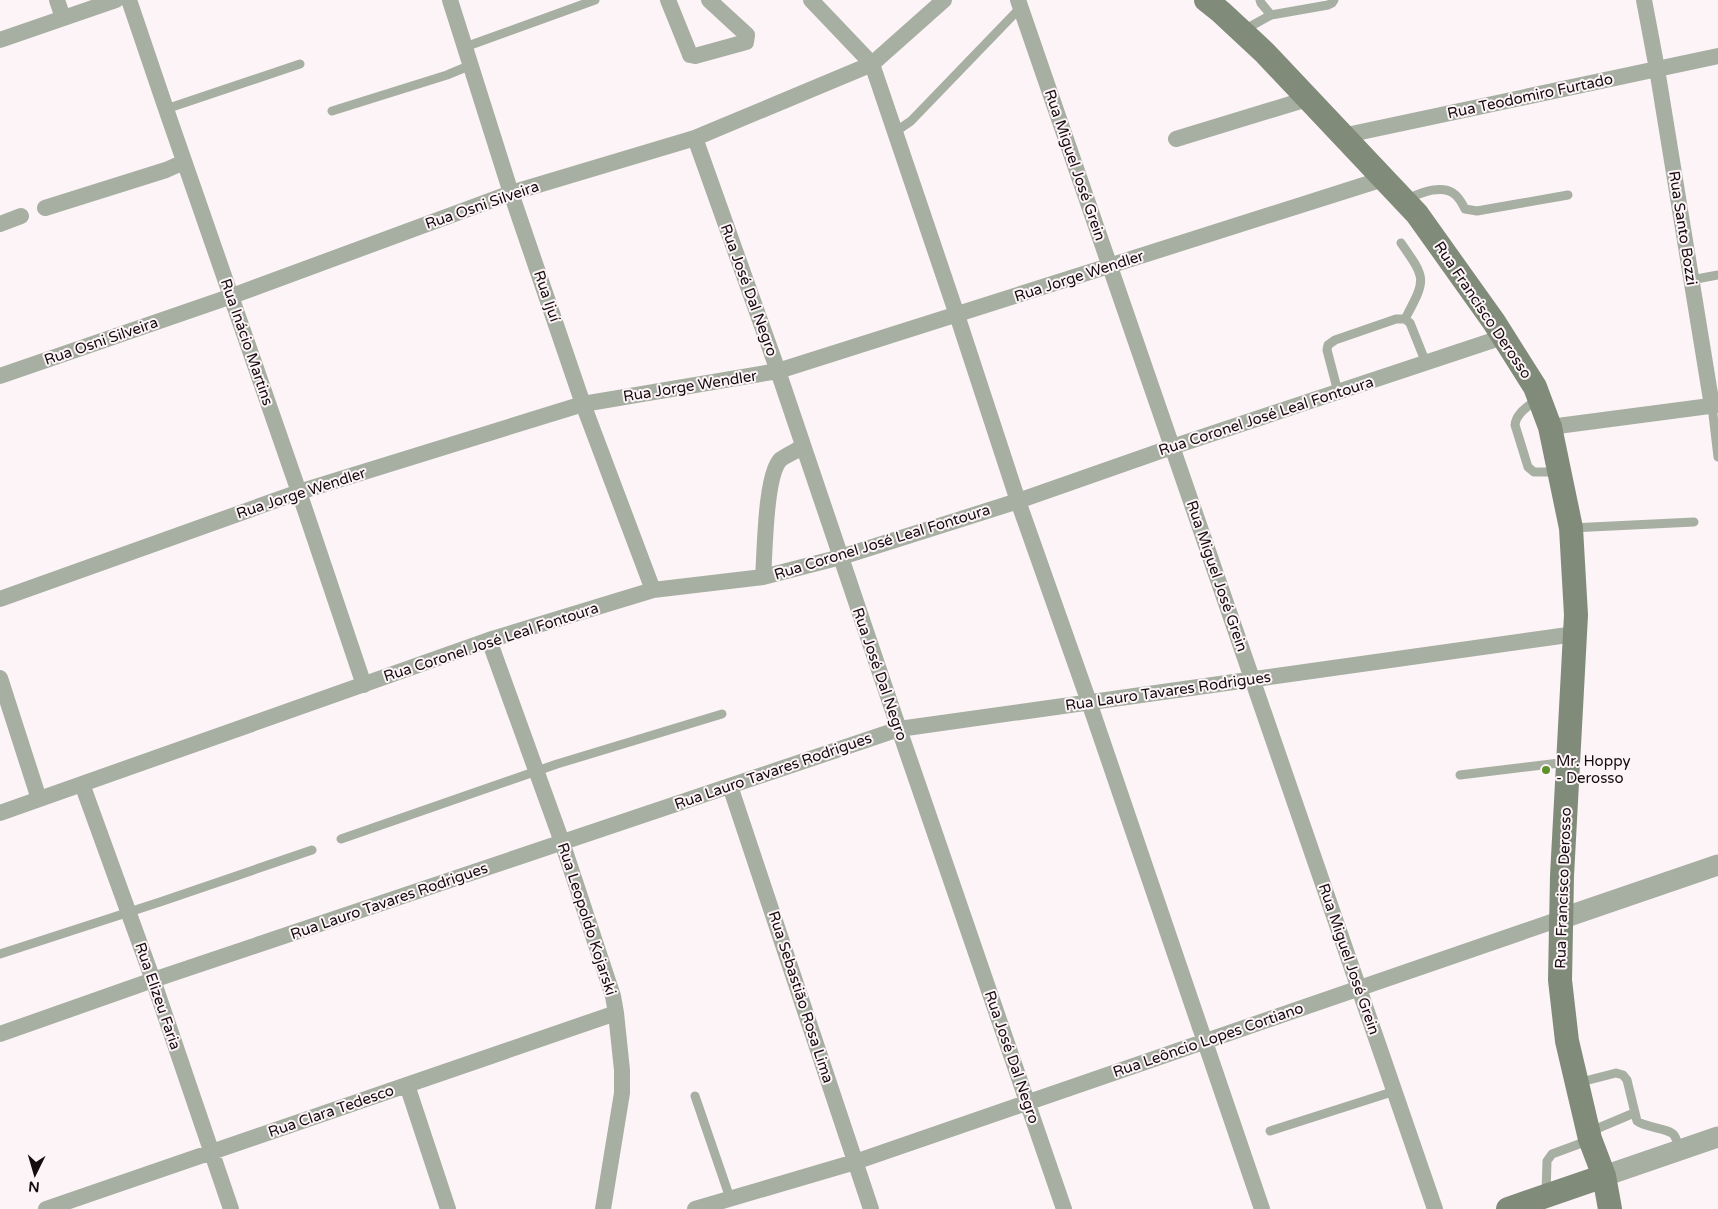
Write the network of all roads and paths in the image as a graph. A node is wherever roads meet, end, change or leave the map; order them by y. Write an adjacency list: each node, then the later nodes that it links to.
1 (57, 0): 16 (street)
2 (116, 0): 16 (street)
3 (129, 0): 26 (street, Rua Inácio Martins)
4 (450, 0): 19 (street, Rua Ijuí)
5 (595, 0): 19 (lane)
6 (668, 0): 7 (street)
7 (709, 0)
8 (811, 0): 22 (street)
9 (944, 0): 22 (street, Rua Osni Silveira)
10 (1206, 0): 17 (main road, Rua Francisco Derosso)
11 (1260, 0): 15 (lane)
12 (1334, 0): 15 (lane)
13 (1644, 0): 24 (street, Rua Santo Bozzi)
14 (1020, 4): 28 (lane); 41 (street, Rua Miguel José Grein)
15 (1271, 16): 17 (lane)
16 (63, 18): 18 (street)
17 (1242, 31): 25 (main road, Rua Francisco Derosso)
18 (0, 40)
19 (465, 47): 23 (street, Rua Ijuí)
20 (1718, 56): 24 (street, Rua Teodomiro Furtado)
21 (300, 64): 26 (lane)
22 (872, 64): 28 (street); 30 (street, Rua Osni Silveira)
23 (470, 65): 27 (lane); 34 (street, Rua Ijuí)
24 (1657, 69): 29 (street, Rua Teodomiro Furtado); 43 (street, Rua Santo Bozzi)
25 (1307, 98): 29 (main road, Rua Francisco Derosso); 31 (street)
26 (166, 109): 32 (street, Rua Inácio Martins)
27 (332, 111)
28 (895, 132): 45 (street)
29 (1342, 136): 33 (main road, Rua Francisco Derosso)
30 (695, 138): 34 (street, Rua Osni Silveira); 49 (street, Rua José Dal Negro)
31 (1176, 139)
32 (184, 162): 37 (street); 44 (street, Rua Inácio Martins)
33 (1383, 179): 36 (main road, Rua Francisco Derosso); 41 (street, Rua Jorge Wendler)
34 (511, 193): 44 (street, Rua Osni Silveira); 53 (street, Rua Ijuí)
35 (1568, 195): 36 (lane)
36 (1403, 200): 47 (main road, Rua Francisco Derosso)
37 (45, 208)
38 (21, 216): 39 (street)
39 (0, 224)
40 (1401, 243): 46 (lane)
41 (1110, 266): 45 (street, Rua Jorge Wendler); 57 (street, Rua Miguel José Grein)
42 (1718, 275): 43 (lane)
43 (1691, 280): 54 (street, Rua Santo Bozzi)
44 (232, 296): 50 (street, Rua Osni Silveira); 60 (street, Rua Inácio Martins)
45 (957, 315): 49 (street, Rua Jorge Wendler); 61 (street)
46 (1405, 319): 48 (lane); 51 (lane)
47 (1504, 337): 48 (street, Rua Coronel José Leal Fontoura); 52 (main road, Rua Francisco Derosso)
48 (1426, 362): 51 (street, Rua Coronel José Leal Fontoura)
49 (778, 371): 53 (street, Rua Jorge Wendler); 56 (street, Rua José Dal Negro)
50 (0, 376)
51 (1338, 392): 57 (street, Rua Coronel José Leal Fontoura)
52 (1539, 398): 55 (main road, Rua Francisco Derosso); 59 (lane)
53 (583, 404): 60 (street, Rua Jorge Wendler); 66 (street, Rua Ijuí)
54 (1715, 406): 55 (street); 58 (lane, Rua Santo Bozzi)
55 (1550, 427): 59 (main road, Rua Francisco Derosso)
56 (803, 446): 64 (street, Rua José Dal Negro); 65 (street)
57 (1172, 447): 61 (street, Rua Coronel José Leal Fontoura); 71 (street, Rua Miguel José Grein)
58 (1718, 457)
59 (1560, 472): 63 (main road, Rua Francisco Derosso)
60 (300, 492): 67 (street, Rua Jorge Wendler); 72 (street, Rua Inácio Martins)
61 (1018, 501): 64 (street, Rua Coronel José Leal Fontoura); 73 (street)
62 (1694, 522): 63 (lane)
63 (1571, 528): 68 (main road, Rua Francisco Derosso)
64 (840, 557): 65 (street, Rua Coronel José Leal Fontoura); 75 (street, Rua José Dal Negro)
65 (763, 577): 66 (street, Rua Coronel José Leal Fontoura)
66 (653, 590): 69 (street, Rua Coronel José Leal Fontoura)
67 (0, 599)
68 (1575, 634): 71 (street, Rua Lauro Tavares Rodrigues); 76 (main road, Rua Francisco Derosso)
69 (490, 640): 72 (street, Rua Coronel José Leal Fontoura); 77 (street, Rua Leopoldo Kojarski)
70 (0, 678): 81 (street)
71 (1253, 679): 73 (street, Rua Lauro Tavares Rodrigues); 91 (street, Rua Miguel José Grein)
72 (364, 685): 79 (street, Rua Coronel José Leal Fontoura)
73 (1089, 702): 75 (street, Rua Lauro Tavares Rodrigues); 94 (street)
74 (722, 714): 77 (lane)
75 (898, 729): 80 (street, Rua Lauro Tavares Rodrigues); 99 (street, Rua José Dal Negro)
76 (1568, 762): 78 (lane); 88 (main road, Rua Francisco Derosso)
77 (537, 772): 83 (lane); 84 (street, Rua Leopoldo Kojarski)
78 (1460, 775)
79 (82, 784): 81 (street, Rua Coronel José Leal Fontoura); 87 (street, Rua Elizeu Faria)
80 (730, 786): 84 (street, Rua Lauro Tavares Rodrigues); 106 (street, Rua Sebastião Rosa Lima)
81 (39, 799): 82 (street, Rua Coronel José Leal Fontoura)
82 (0, 813)
83 (341, 839)
84 (562, 842): 90 (street, Rua Lauro Tavares Rodrigues); 92 (street, Rua Leopoldo Kojarski)
85 (312, 850): 87 (lane)
86 (1718, 865): 88 (street, Rua Leôncio Lopes Cortiano)
87 (128, 912): 89 (lane); 90 (street, Rua Elizeu Faria)
88 (1560, 919): 91 (street, Rua Leôncio Lopes Cortiano); 95 (main road, Rua Francisco Derosso)
89 (0, 954)
90 (152, 980): 93 (street, Rua Lauro Tavares Rodrigues); 105 (street, Rua Elizeu Faria)
91 (1359, 988): 94 (street, Rua Leôncio Lopes Cortiano); 97 (street, Rua Miguel José Grein)
92 (616, 1013): 96 (street, Rua Clara Tedesco); 113 (street, Rua Leopoldo Kojarski)
93 (0, 1034)
94 (1204, 1042): 99 (street, Rua Leôncio Lopes Cortiano); 117 (street)
95 (1577, 1083): 100 (lane); 102 (main road, Rua Francisco Derosso)
96 (407, 1085): 105 (street, Rua Clara Tedesco); 112 (street)
97 (1395, 1091): 101 (lane); 118 (street, Rua Miguel José Grein)
98 (695, 1096): 109 (lane)
99 (1028, 1103): 106 (street, Rua Leôncio Lopes Cortiano); 116 (street, Rua José Dal Negro)
100 (1634, 1113): 102 (lane); 104 (lane)
101 (1270, 1131)
102 (1589, 1136): 107 (main road, Rua Francisco Derosso); 108 (lane)
103 (1718, 1137): 104 (street)
104 (1679, 1151): 107 (street)
105 (212, 1152): 110 (street, Rua Clara Tedesco); 111 (street, Rua Elizeu Faria)
106 (856, 1162): 109 (street, Rua Leôncio Lopes Cortiano); 115 (street, Rua Sebastião Rosa Lima)
107 (1604, 1176): 108 (main road); 120 (main road, Rua Francisco Derosso)
108 (1546, 1196): 119 (main road)
109 (730, 1198): 114 (street, Rua Leôncio Lopes Cortiano)
110 (46, 1209)
111 (231, 1209)
112 (448, 1209)
113 (603, 1209)
114 (695, 1209)
115 (872, 1209)
116 (1064, 1209)
117 (1262, 1209)
118 (1435, 1209)
119 (1508, 1209)
120 (1610, 1209)

